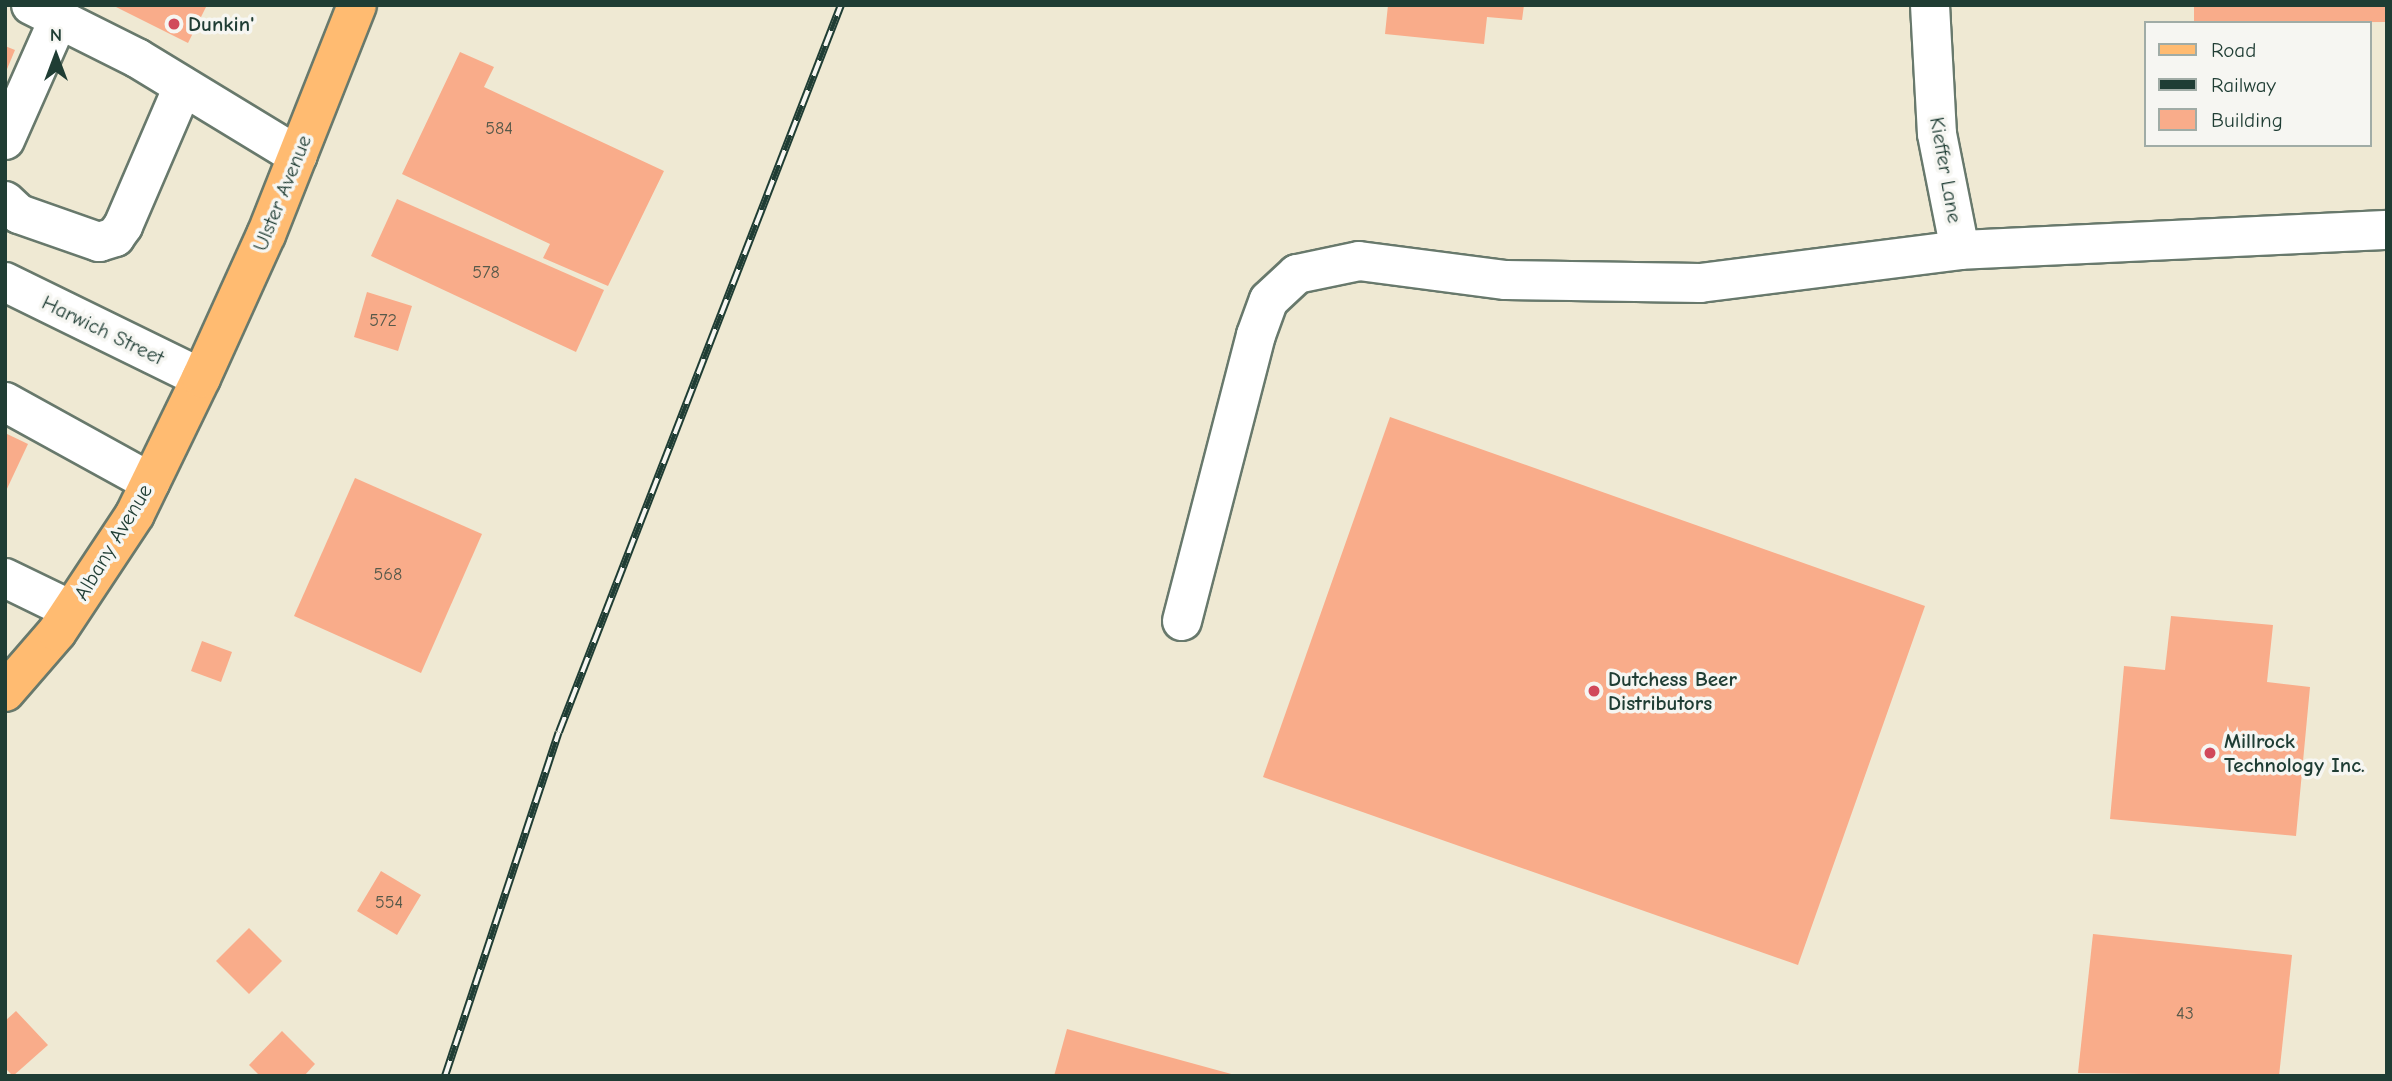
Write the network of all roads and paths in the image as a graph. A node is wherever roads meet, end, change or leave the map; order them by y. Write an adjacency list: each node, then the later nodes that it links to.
1 (358, 5): 6 (main road, Ulster Avenue)
2 (1930, 5): 9 (street, Kieffer Lane)
3 (45, 11): 4 (street); 5 (street)
4 (183, 87): 6 (street); 7 (street)
5 (5, 140)
6 (298, 156): 11 (main road, Ulster Avenue)
7 (10, 219)
8 (2387, 230): 9 (street)
9 (1960, 250): 16 (street)
10 (5, 282): 11 (street, Harwich Street)
11 (201, 378): 13 (main road, Albany Avenue)
12 (5, 402): 13 (street)
13 (150, 482): 15 (main road, Albany Avenue)
14 (5, 578): 15 (street)
15 (71, 610): 17 (main road, Albany Avenue)
16 (1182, 621)
17 (5, 692)

